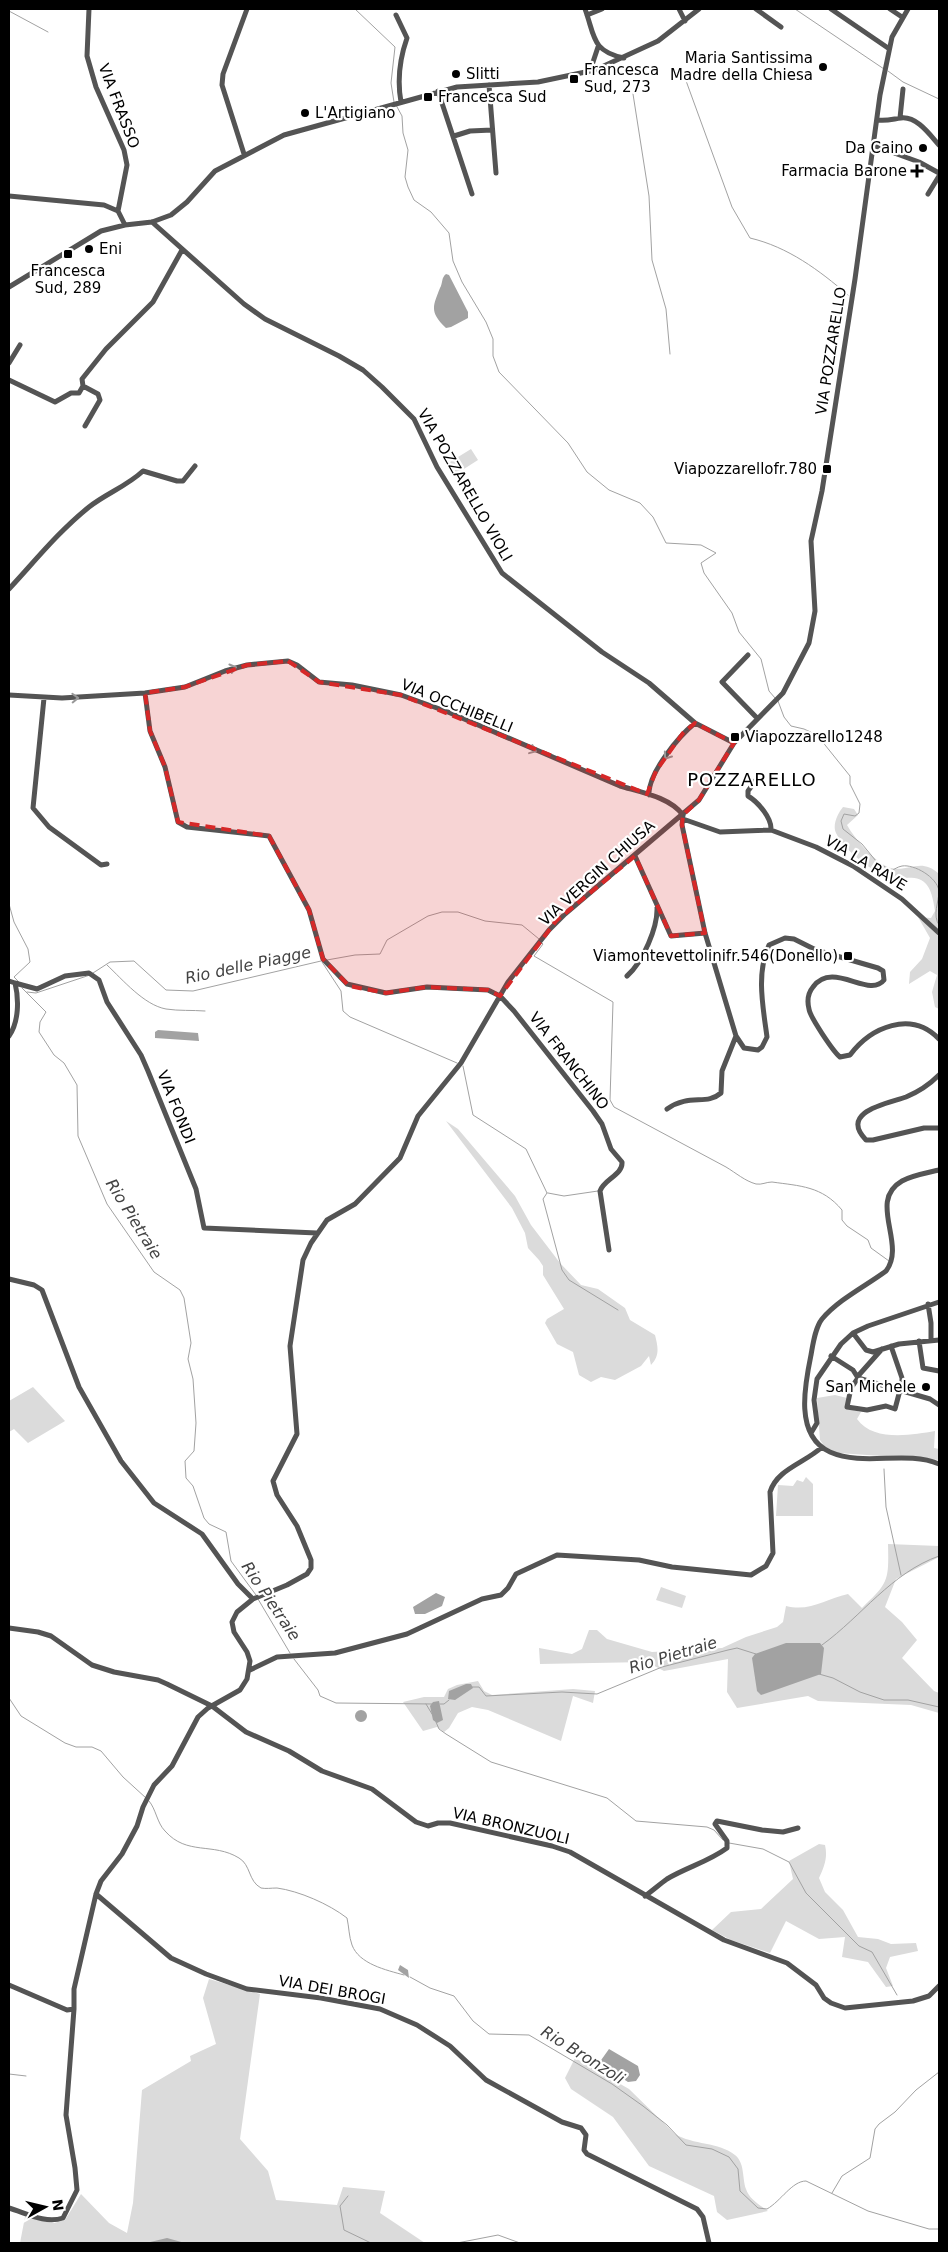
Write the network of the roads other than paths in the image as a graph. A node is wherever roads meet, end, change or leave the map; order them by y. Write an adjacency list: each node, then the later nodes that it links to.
1 (89, 9): 41 (street, VIA FRASSO)
2 (247, 9): 33 (street)
3 (585, 9): 12 (street)
4 (602, 9): 12 (street)
5 (679, 9): 14 (street)
6 (700, 9): 14 (street)
7 (756, 9): 15 (street)
8 (831, 9): 17 (street)
9 (890, 9): 13 (street)
10 (908, 9): 13 (street, VIA POZZARELLO)
11 (396, 15): 26 (street)
12 (587, 15): 16 (street)
13 (902, 17): 17 (street, VIA POZZARELLO)
14 (685, 21): 20 (street)
15 (781, 27)
16 (598, 47): 18 (street); 19 (street)
17 (888, 48): 28 (street, VIA POZZARELLO)
18 (605, 53): 20 (street); 21 (street)
19 (594, 58): 21 (street); 22 (street)
20 (624, 58): 21 (street)
21 (605, 66): 22 (street)
22 (590, 71): 23 (street)
23 (489, 85): 25 (street); 29 (street)
24 (903, 89): 27 (street)
25 (438, 91): 26 (street); 30 (street)
26 (399, 102): 33 (street)
27 (900, 118): 28 (street); 31 (street)
28 (878, 120): 32 (street, VIA POZZARELLO)
29 (492, 130): 30 (street); 35 (street)
30 (454, 136): 38 (street)
31 (939, 144)
32 (875, 146): 36 (street); 57 (street, VIA POZZARELLO)
33 (244, 154): 42 (street)
34 (939, 164): 36 (street)
35 (496, 173)
36 (938, 173): 37 (street)
37 (937, 184): 39 (street)
38 (472, 194)
39 (928, 194)
40 (9, 196): 41 (street)
41 (118, 211): 43 (street)
42 (152, 222): 43 (street); 44 (street, VIA POZZARELLO VIOLI)
43 (125, 224): 45 (street)
44 (182, 250): 49 (street); 58 (street, VIA POZZARELLO VIOLI)
45 (9, 287)
46 (20, 345): 47 (street)
47 (9, 363)
48 (9, 380): 49 (street)
49 (83, 386): 50 (street)
50 (84, 426)
51 (195, 466): 52 (street)
52 (9, 589)
53 (748, 655): 57 (street)
54 (9, 694): 56 (street, VIA OCCHIBELLI)
55 (145, 694): 56 (street, VIA OCCHIBELLI, one-way to 55); 61 (street, VIA OCCHIBELLI, one-way to 61); 72 (street)
56 (44, 698): 65 (street)
57 (757, 718): 59 (street, VIA POZZARELLO)
58 (695, 723): 59 (street, VIA POZZARELLO VIOLI); 61 (street, one-way to 61)
59 (734, 743): 62 (street, VIA VERGIN CHIUSA)
60 (756, 780): 63 (street)
61 (649, 795): 62 (street, VIA OCCHIBELLI)
62 (683, 817): 63 (street, VIA LA RAVE); 64 (street, VIA VERGIN CHIUSA); 67 (street)
63 (771, 830): 68 (street, VIA LA RAVE)
64 (635, 856): 66 (street); 72 (street, VIA VERGIN CHIUSA)
65 (108, 864)
66 (657, 904): 67 (street); 69 (street)
67 (705, 933): 74 (street)
68 (939, 933)
69 (627, 976)
70 (9, 981): 71 (street)
71 (15, 983): 73 (street); 80 (street, VIA FONDI)
72 (500, 996): 80 (street, VIA VERGIN CHIUSA); 81 (street, VIA FRANCHINO)
73 (9, 1036)
74 (736, 1036): 75 (street); 77 (street)
75 (939, 1039)
76 (939, 1075): 78 (street)
77 (667, 1109)
78 (939, 1128)
79 (939, 1170): 96 (street)
80 (317, 1233): 99 (street, VIA VERGIN CHIUSA)
81 (609, 1250)
82 (9, 1279): 99 (street)
83 (939, 1302): 84 (street)
84 (928, 1304): 85 (street); 86 (street)
85 (853, 1333): 90 (street); 91 (street)
86 (931, 1340): 87 (street); 88 (street)
87 (939, 1340)
88 (919, 1341): 89 (street); 92 (street)
89 (892, 1346): 90 (street); 94 (street)
90 (882, 1349): 93 (street)
91 (831, 1356): 93 (street); 96 (street)
92 (939, 1371)
93 (858, 1377): 94 (street); 94 (street)
94 (902, 1390): 95 (street)
95 (939, 1402)
96 (811, 1433): 97 (street)
97 (822, 1447): 98 (street); 101 (street)
98 (938, 1463)
99 (253, 1599): 101 (street, VIA VERGIN CHIUSA)
100 (9, 1628): 102 (street, VIA BRONZUOLI)
101 (250, 1670): 102 (street)
102 (212, 1706): 104 (street); 105 (street, VIA BRONZUOLI)
103 (798, 1828): 105 (street)
104 (96, 1894): 108 (street); 110 (street, VIA DEI BROGI)
105 (645, 1896): 107 (street, VIA BRONZUOLI)
106 (9, 1985): 108 (street)
107 (939, 1988)
108 (74, 2009): 109 (street)
109 (9, 2208)
110 (709, 2243)

